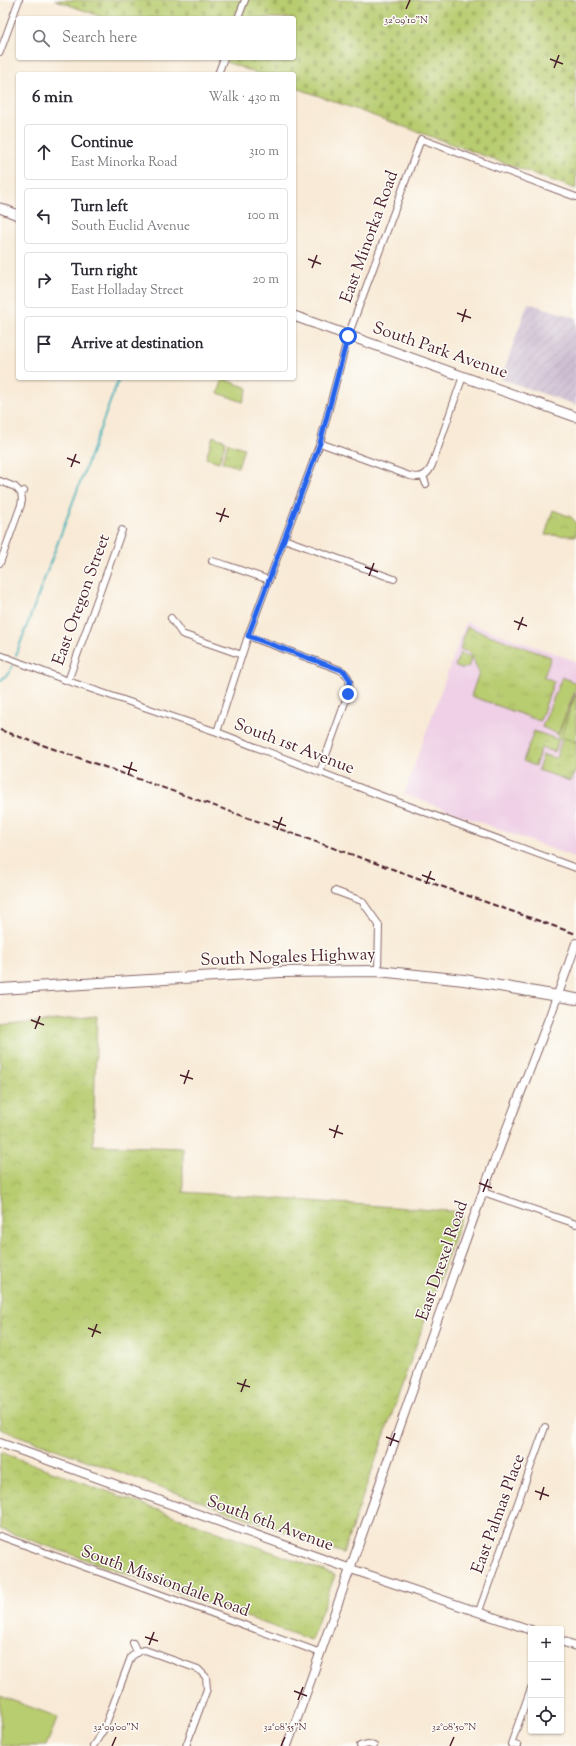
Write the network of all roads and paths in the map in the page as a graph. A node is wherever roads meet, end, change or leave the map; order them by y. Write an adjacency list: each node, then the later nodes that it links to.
1 (19, 0): 4 (street)
2 (245, 0): 3 (street)
3 (239, 16)
4 (0, 52)
5 (223, 60): 6 (street)
6 (219, 72)
7 (576, 197): 11 (street, East Minorka Road)
8 (0, 208): 9 (main road)
9 (16, 214)
10 (296, 317): 11 (main road, South Park Avenue)
11 (348, 336): 12 (main road, South Park Avenue); 14 (street, East Minorka Road)
12 (463, 376): 13 (main road, South Park Avenue); 15 (street)
13 (576, 417)
14 (320, 443): 15 (street); 19 (street, East Minorka Road)
15 (422, 477): 17 (street)
16 (0, 481): 21 (street)
17 (426, 484)
18 (122, 530): 30 (street, East Oregon Street)
19 (284, 539): 22 (street); 23 (street, East Minorka Road)
20 (212, 561): 23 (street)
21 (0, 563)
22 (394, 579)
23 (269, 580): 25 (street, East Minorka Road)
24 (171, 618): 27 (street)
25 (248, 636): 27 (street, East Minorka Road); 29 (street)
26 (0, 655): 30 (street, South 1st Avenue)
27 (242, 655): 31 (street, East Minorka Road)
28 (356, 675): 29 (street)
29 (349, 678): 32 (street)
30 (68, 681): 31 (street, South 1st Avenue)
31 (217, 732): 32 (street, South 1st Avenue)
32 (320, 772): 33 (street, South 1st Avenue)
33 (576, 868)
34 (335, 891): 36 (street)
35 (576, 943): 38 (street, East Drexel Road)
36 (378, 971): 37 (main road, South Nogales Highway); 38 (main road, South Nogales Highway)
37 (0, 989)
38 (558, 997): 39 (main road, South Nogales Highway); 40 (street, East Drexel Road)
39 (576, 999)
40 (483, 1192): 41 (street); 45 (street, East Drexel Road)
41 (576, 1224)
42 (545, 1427): 46 (street, East Palmas Place)
43 (0, 1443): 45 (street, South 6th Avenue)
44 (0, 1536): 52 (street, South Missiondale Road)
45 (351, 1569): 46 (street, South 6th Avenue); 52 (street, East Drexel Road)
46 (478, 1611): 47 (street, South 6th Avenue)
47 (528, 1629)
48 (564, 1642): 50 (street)
49 (133, 1643): 51 (street)
50 (576, 1646)
51 (138, 1651): 54 (street); 58 (street)
52 (321, 1653): 60 (street, East Drexel Road)
53 (214, 1674): 54 (street)
54 (206, 1677): 59 (street)
55 (528, 1698): 57 (street)
56 (358, 1745): 61 (street)
57 (514, 1745)
58 (93, 1746)
59 (186, 1746)
60 (287, 1746)
61 (374, 1746)

